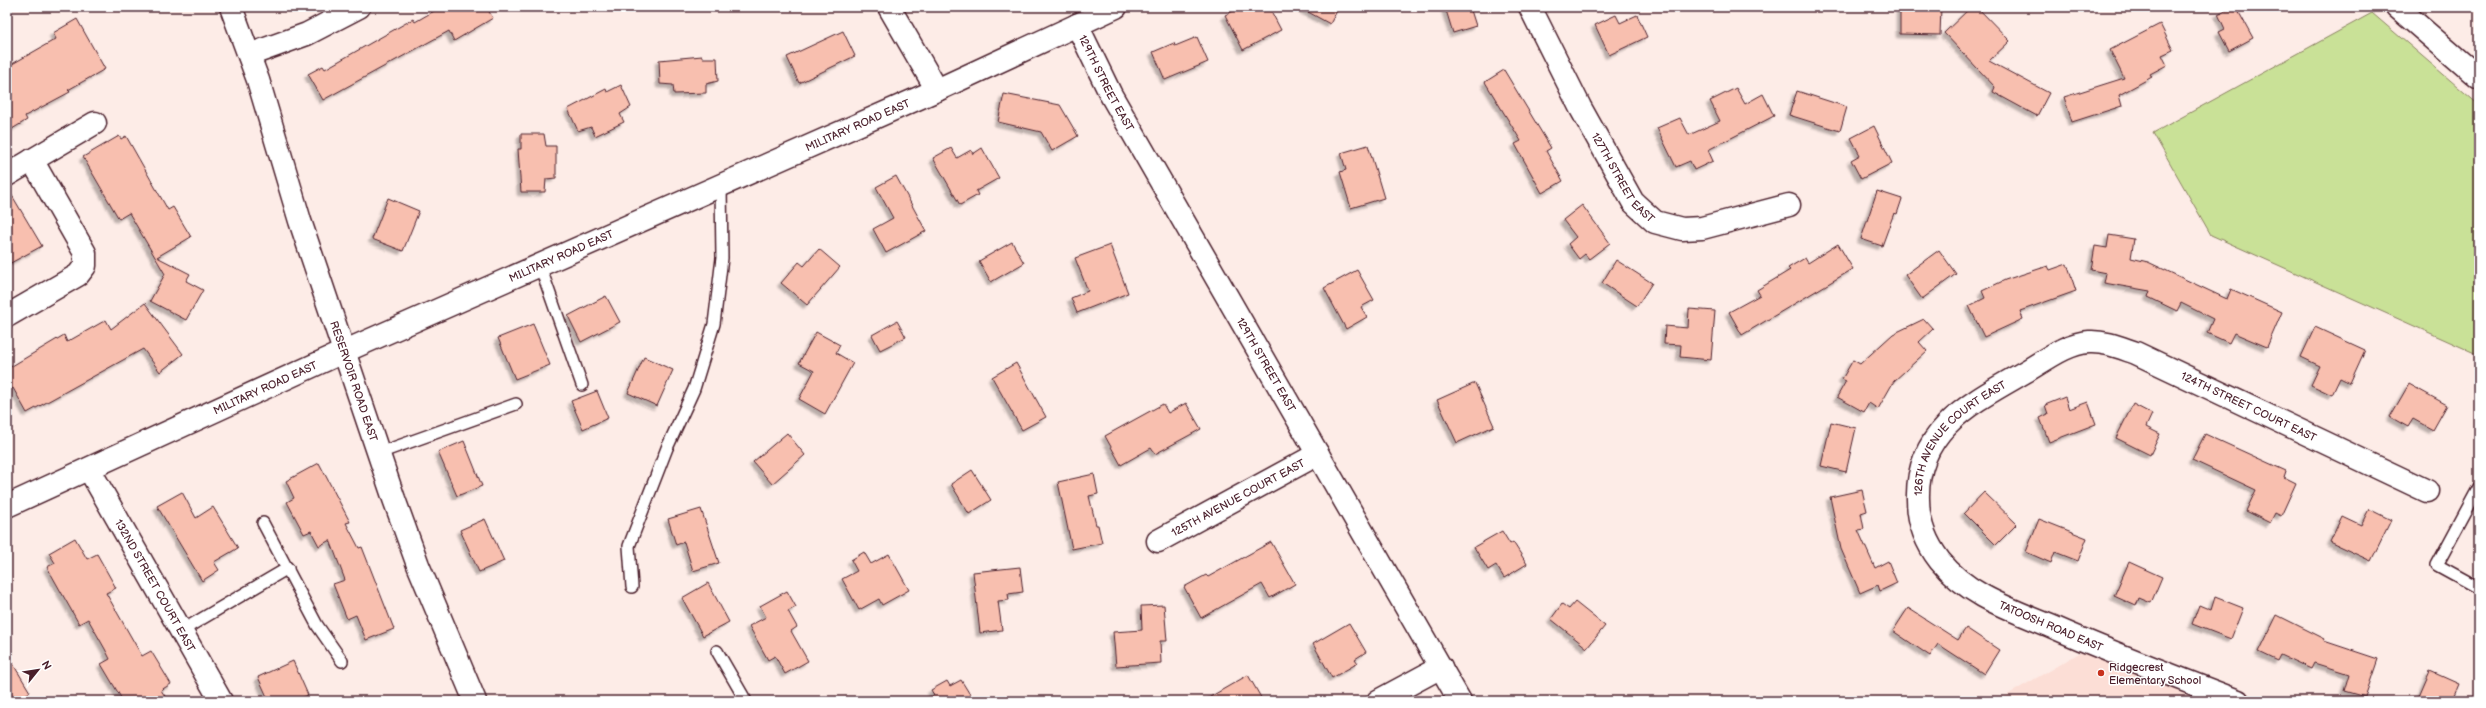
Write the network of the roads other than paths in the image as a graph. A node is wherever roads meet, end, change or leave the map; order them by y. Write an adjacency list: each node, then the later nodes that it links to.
1 (231, 7): 8 (street, RESERVOIR ROAD EAST)
2 (359, 7): 8 (street)
3 (889, 7): 10 (street)
4 (1116, 7): 7 (street, MILITARY ROAD EAST)
5 (1532, 7): 15 (street, 127TH STREET EAST)
6 (2397, 7): 9 (street)
7 (1077, 25): 10 (street, MILITARY ROAD EAST); 23 (street, 129TH STREET EAST)
8 (248, 55): 19 (street, RESERVOIR ROAD EAST)
9 (2479, 78)
10 (936, 90): 14 (street, MILITARY ROAD EAST)
11 (95, 124): 12 (street)
12 (32, 160): 13 (street); 17 (street)
13 (7, 175)
14 (721, 186): 16 (street, MILITARY ROAD EAST); 32 (lane)
15 (1790, 205)
16 (540, 266): 19 (street, MILITARY ROAD EAST); 20 (lane)
17 (7, 316)
18 (2066, 349): 26 (street, 124TH STREET COURT EAST); 30 (street, 126TH AVENUE COURT EAST)
19 (343, 352): 22 (street, RESERVOIR ROAD EAST); 24 (street, MILITARY ROAD EAST)
20 (582, 385)
21 (516, 404): 22 (lane)
22 (379, 453): 39 (street, RESERVOIR ROAD EAST)
23 (1318, 454): 29 (street, 125TH AVENUE COURT EAST); 37 (street, 129TH STREET EAST)
24 (89, 469): 27 (street, MILITARY ROAD EAST); 34 (street, 132ND STREET COURT EAST)
25 (2479, 487): 33 (lane)
26 (2427, 491)
27 (7, 506)
28 (263, 523): 31 (lane)
29 (1158, 541)
30 (1940, 560): 43 (street, TATOOSH ROAD EAST)
31 (288, 568): 34 (lane); 36 (lane)
32 (632, 587)
33 (2479, 588)
34 (181, 631): 38 (street, 132ND STREET COURT EAST)
35 (717, 651): 40 (lane)
36 (342, 661)
37 (1441, 668): 41 (street); 42 (street, 129TH STREET EAST)
38 (221, 701)
39 (475, 701)
40 (746, 701)
41 (1378, 701)
42 (1460, 701)
43 (2238, 701)

